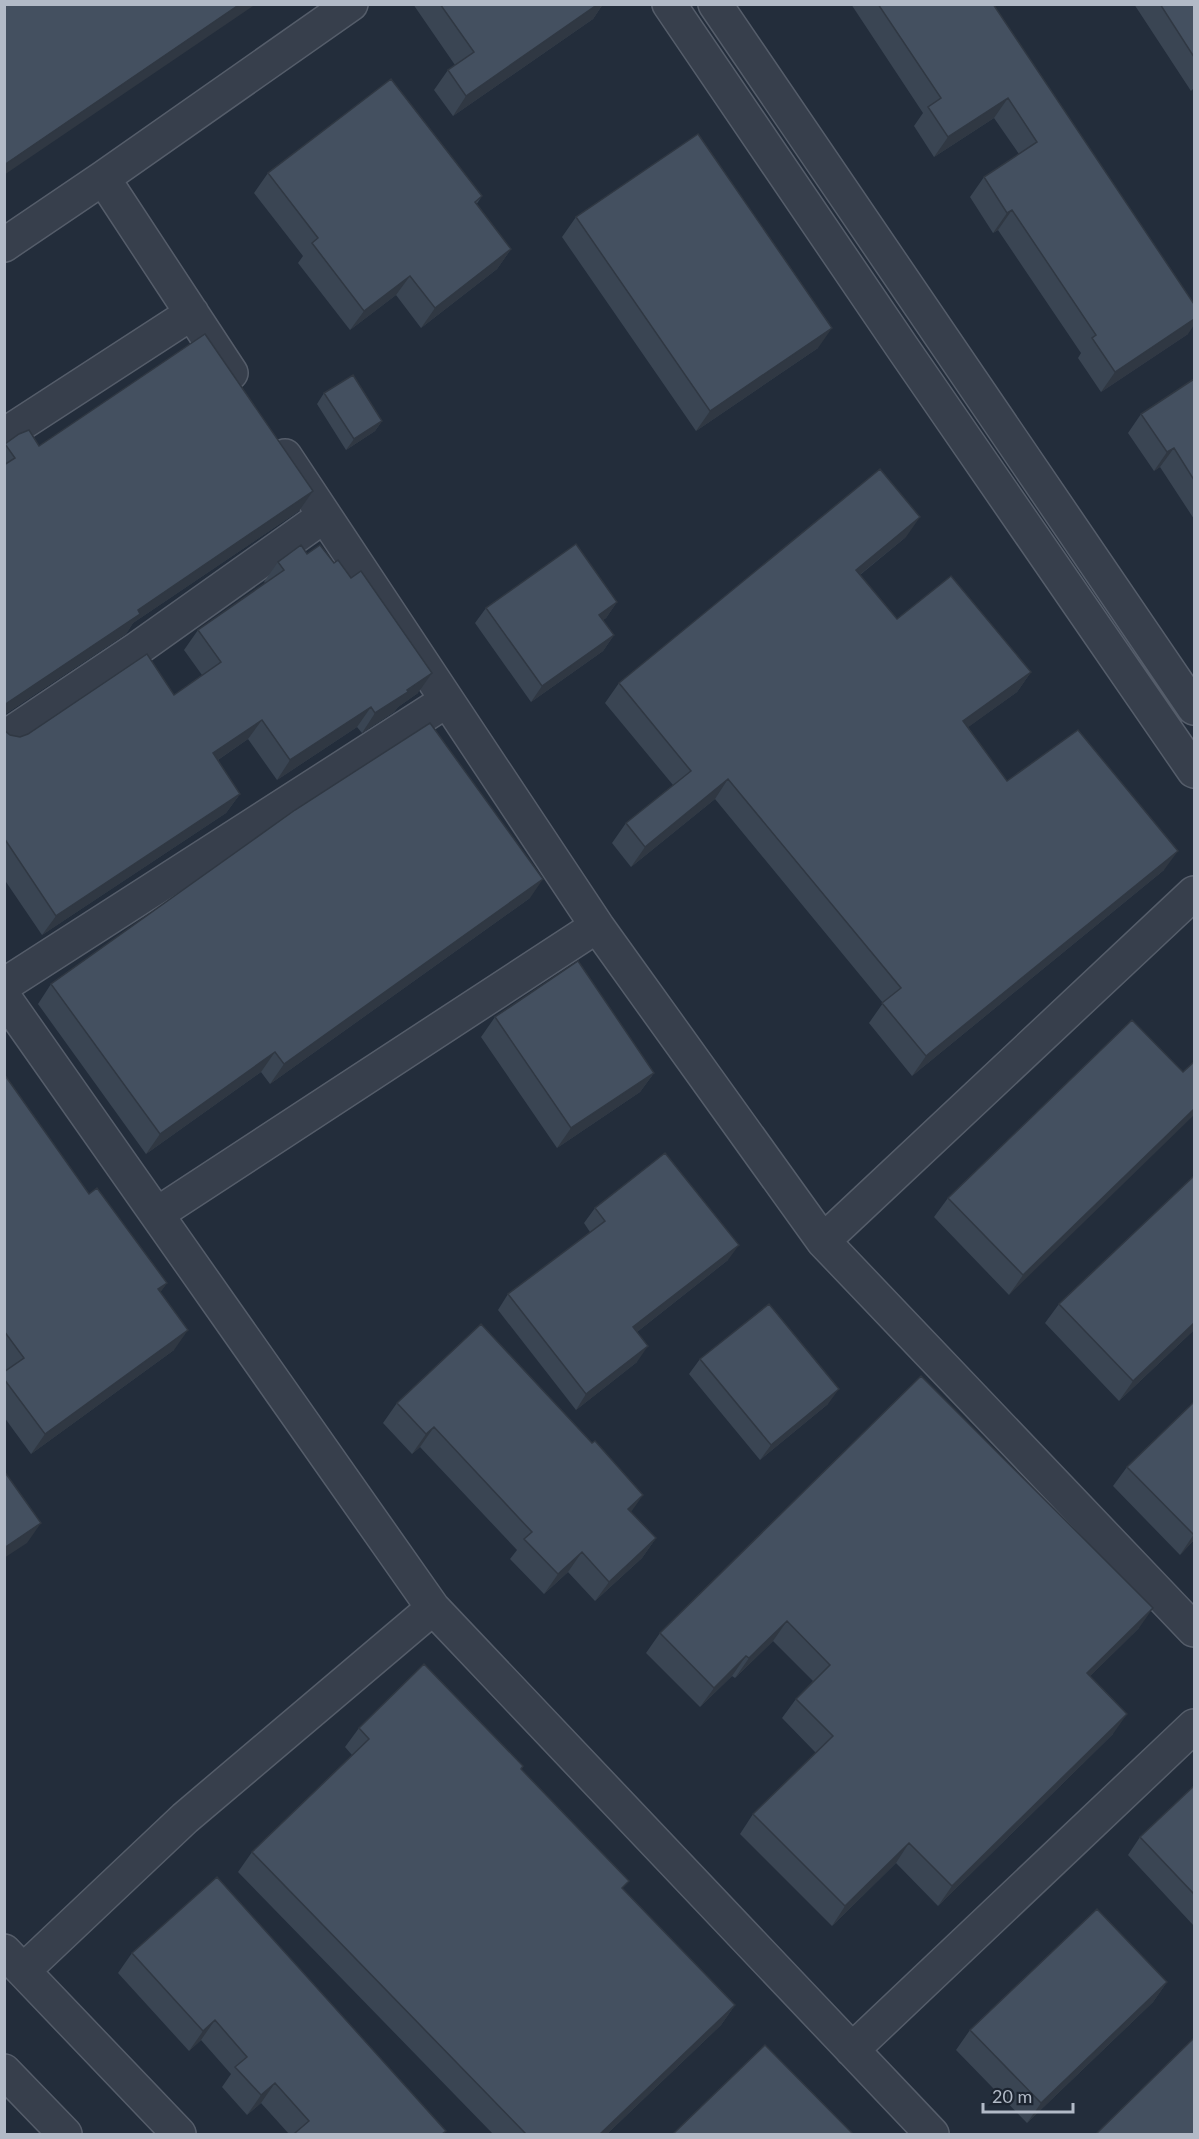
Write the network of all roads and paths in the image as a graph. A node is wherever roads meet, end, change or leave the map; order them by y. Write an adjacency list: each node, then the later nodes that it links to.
1 (351, 4): 4 (street)
2 (669, 4): 14 (street)
3 (715, 4): 12 (street)
4 (103, 178): 5 (street); 6 (street)
5 (4, 244)
6 (192, 313): 7 (street); 9 (street)
7 (248, 400)
8 (267, 429): 10 (street)
9 (4, 435)
10 (324, 516): 11 (street); 13 (street)
11 (446, 701): 16 (street); 17 (street)
12 (1194, 708)
13 (4, 738)
14 (1194, 771)
15 (1194, 893): 20 (street)
16 (597, 926): 19 (street); 20 (street)
17 (4, 985)
18 (4, 997): 19 (street)
19 (157, 1214): 21 (street)
20 (822, 1241): 22 (street)
21 (433, 1608): 24 (street); 25 (street)
22 (1194, 1630)
23 (1194, 1726): 25 (street)
24 (14, 1961): 28 (street)
25 (852, 2050): 29 (street)
26 (4, 2071): 27 (street)
27 (65, 2134)
28 (179, 2134)
29 (932, 2134)

